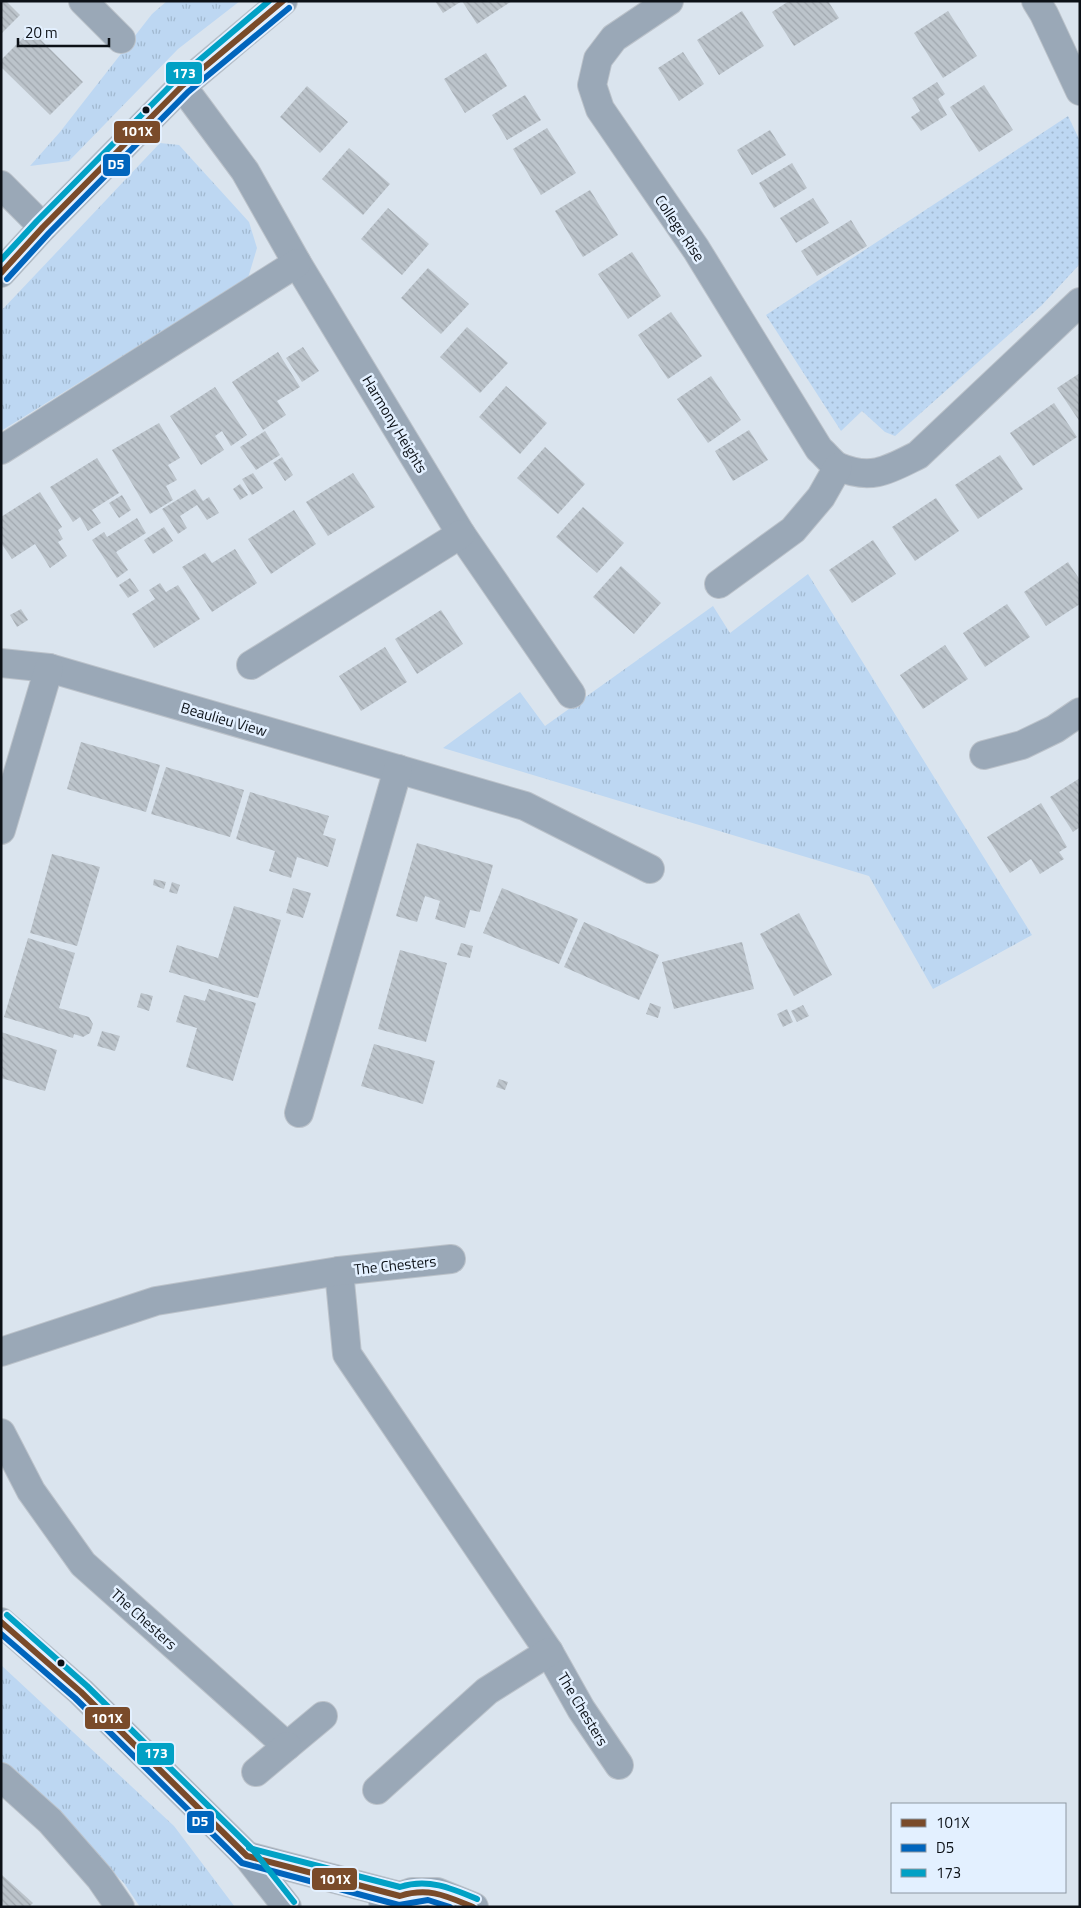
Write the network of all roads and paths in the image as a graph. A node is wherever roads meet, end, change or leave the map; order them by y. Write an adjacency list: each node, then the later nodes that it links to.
1 (82, 1): 5 (street)
2 (283, 1): 6 (main road)
3 (669, 1): 14 (street, College Rise)
4 (1036, 1): 7 (street)
5 (121, 39)
6 (182, 86): 9 (main road); 10 (street, Harmony Heights)
7 (1080, 91)
8 (2, 187): 9 (street)
9 (43, 227): 11 (main road)
10 (297, 264): 13 (street); 15 (street, Harmony Heights)
11 (1, 273)
12 (1080, 302): 14 (street, College Rise)
13 (1, 450)
14 (838, 467): 16 (street)
15 (461, 534): 18 (street); 20 (street, Harmony Heights)
16 (719, 584)
17 (1, 663): 19 (street, Beaulieu View)
18 (251, 665)
19 (49, 668): 23 (street, Beaulieu View); 24 (street)
20 (570, 694)
21 (1080, 712): 22 (street)
22 (984, 755)
23 (398, 769): 25 (street, Beaulieu View); 26 (street)
24 (1, 830)
25 (650, 869)
26 (299, 1113)
27 (451, 1259): 28 (street, The Chesters)
28 (339, 1270): 29 (street, The Chesters); 32 (street, The Chesters)
29 (1, 1352)
30 (1, 1433): 34 (street, The Chesters)
31 (1, 1622): 39 (street)
32 (549, 1652): 35 (street, The Chesters); 38 (street)
33 (323, 1716): 34 (street)
34 (287, 1746): 36 (street)
35 (618, 1765)
36 (256, 1772)
37 (1, 1777): 41 (street)
38 (377, 1790)
39 (247, 1856): 40 (street); 42 (street)
40 (389, 1901): 43 (street)
41 (120, 1907)
42 (288, 1907)
43 (474, 1907)

